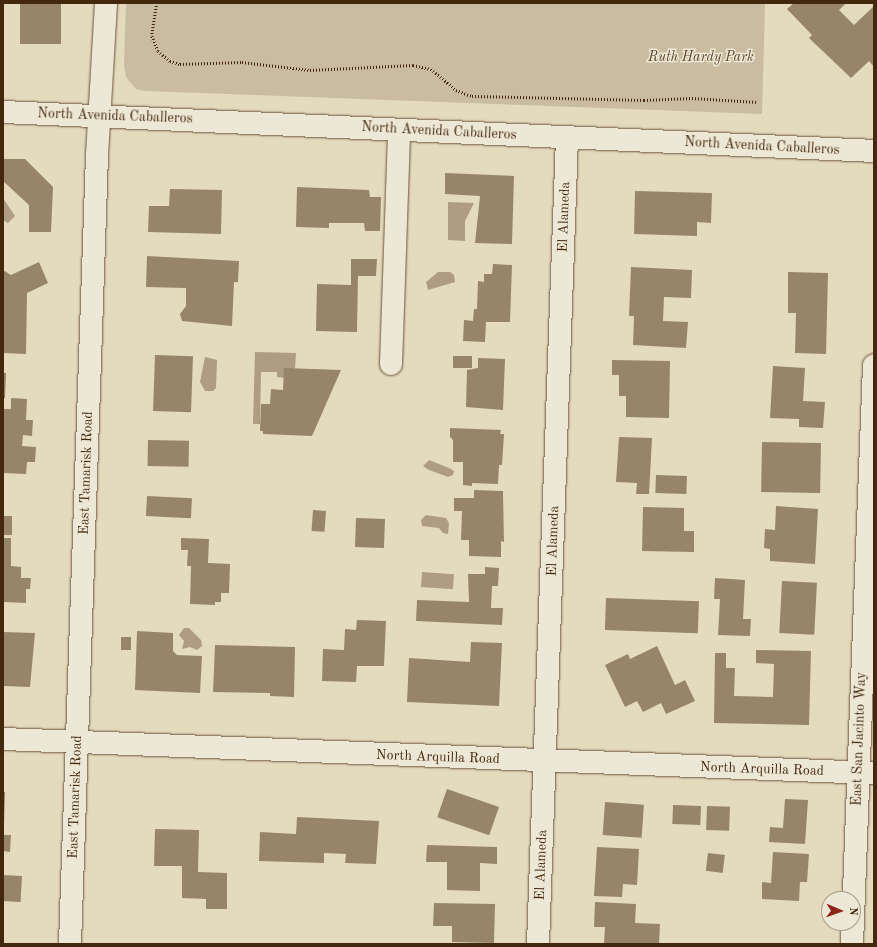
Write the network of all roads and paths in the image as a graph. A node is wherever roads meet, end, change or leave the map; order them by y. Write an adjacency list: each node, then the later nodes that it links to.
1 (106, 3): 5 (street, East Tamarisk Road)
2 (157, 3): 3 (path)
3 (758, 102)
4 (3, 112): 5 (street, North Avenida Caballeros)
5 (102, 115): 6 (street, North Avenida Caballeros); 12 (street, East Tamarisk Road)
6 (399, 130): 7 (street, North Avenida Caballeros); 9 (street)
7 (568, 138): 8 (street, North Avenida Caballeros); 13 (street, El Alameda)
8 (874, 152)
9 (391, 364)
10 (874, 365): 14 (street, East San Jacinto Way)
11 (3, 739): 12 (street, North Arquilla Road)
12 (77, 742): 13 (street, North Arquilla Road); 15 (street, East Tamarisk Road)
13 (545, 761): 14 (street, North Arquilla Road); 16 (street, El Alameda)
14 (866, 773): 17 (street, East San Jacinto Way)
15 (70, 944)
16 (538, 944)
17 (852, 944)

